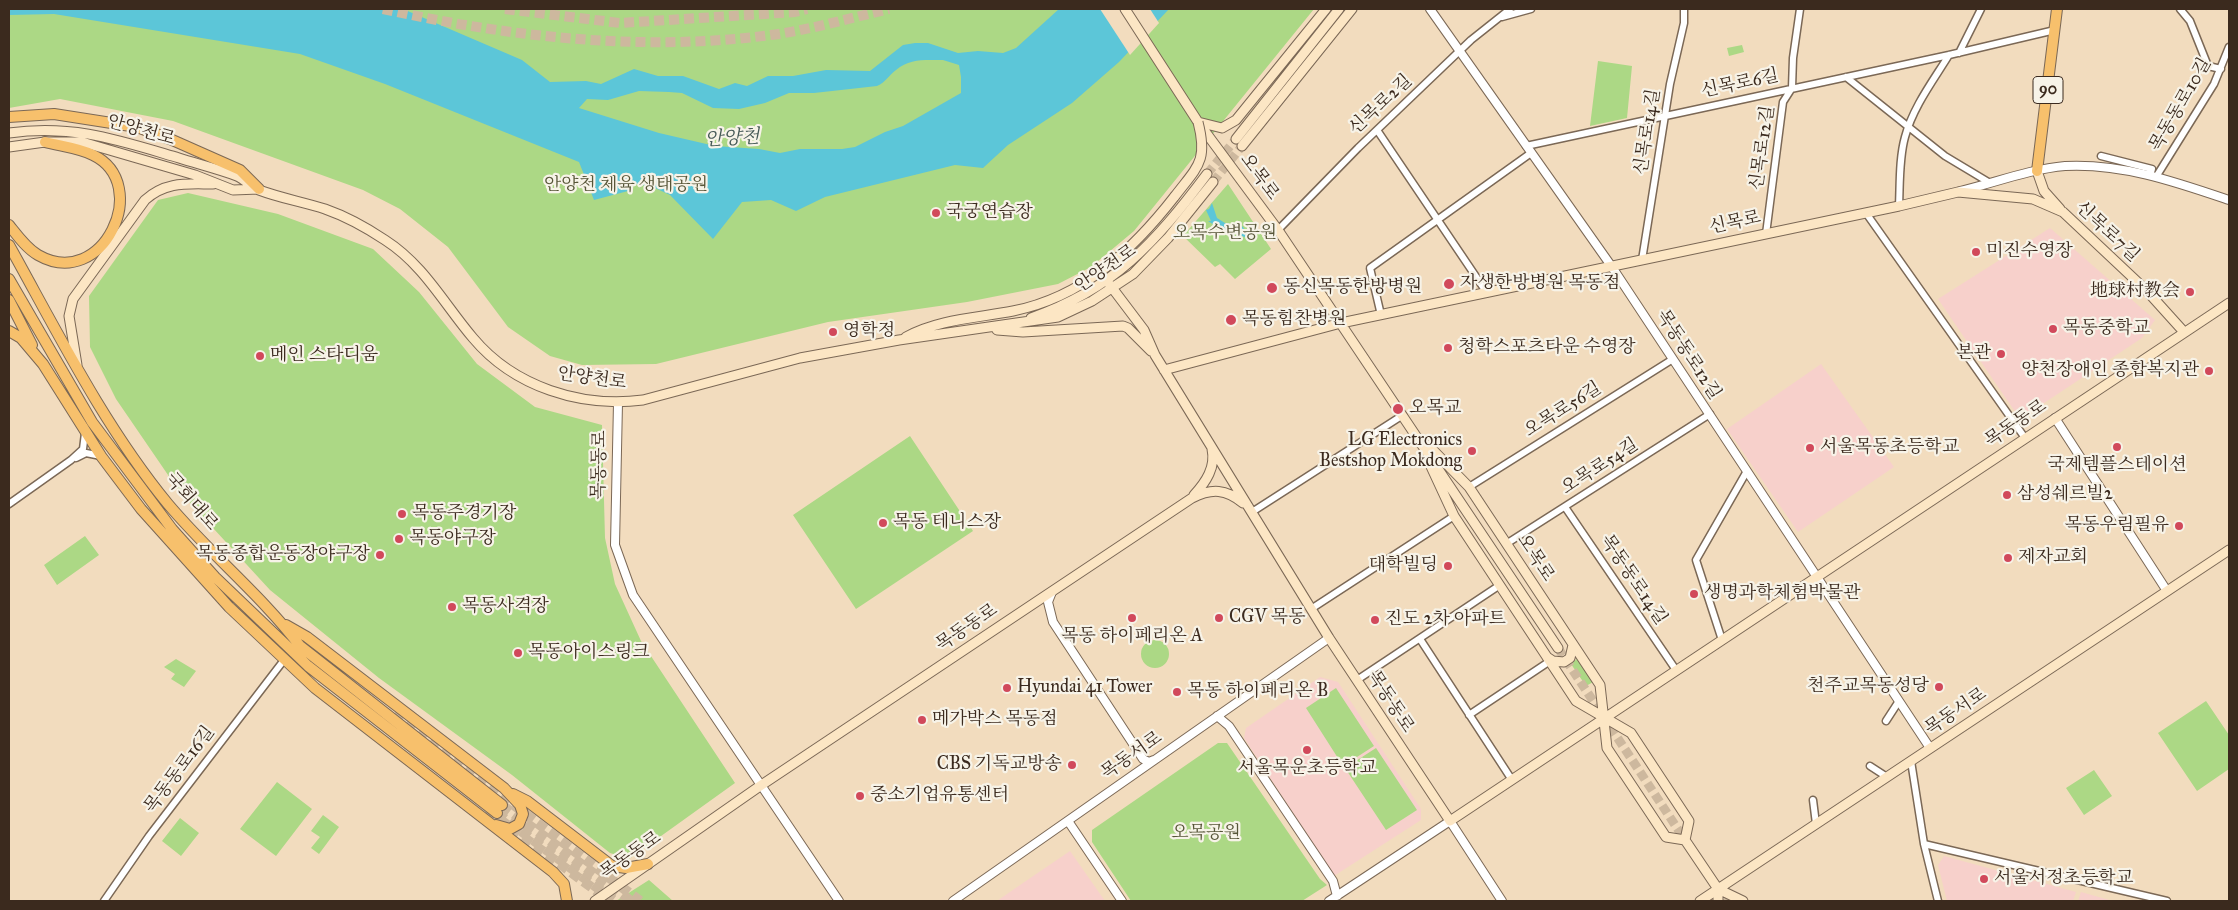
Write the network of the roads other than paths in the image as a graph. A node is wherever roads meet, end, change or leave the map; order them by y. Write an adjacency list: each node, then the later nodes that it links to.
1 (1125, 9): 24 (main road)
2 (1326, 9): 24 (main road)
3 (1339, 9): 4 (main road)
4 (1352, 9)
5 (1430, 9): 16 (street, 목동동로12길)
6 (1510, 9): 13 (street, 신목로2길)
7 (1531, 9): 13 (street)
8 (1684, 9): 22 (street, 신목로14길)
9 (1800, 9): 21 (street, 신목로12길)
10 (1981, 9): 17 (street)
11 (2057, 9): 14 (main road, 90)
12 (2180, 9): 19 (street)
13 (1498, 18): 16 (street, 신목로2길)
14 (2055, 30): 17 (street, 신목로6길); 32 (main road, 90)
15 (2229, 47): 19 (street, 목동동로10길)
16 (1460, 51): 26 (street, 신목로2길); 30 (street, 목동동로12길)
17 (1959, 52): 18 (street, 신목로6길)
18 (1949, 55): 20 (street, 신목로6길); 25 (street)
19 (2221, 69): 33 (street, 목동동로10길)
20 (1846, 77): 21 (street, 신목로6길); 25 (street)
21 (1792, 88): 22 (street, 신목로6길); 46 (street, 신목로12길)
22 (1666, 115): 30 (street, 신목로6길); 48 (street, 신목로14길)
23 (9, 117): 37 (main road)
24 (1198, 122): 45 (main road, 오목로, bridge); 60 (main road, bridge)
25 (1908, 128): 36 (street); 40 (street)
26 (1377, 130): 43 (street); 45 (street, 신목로2길)
27 (9, 133): 37 (main road, 안양천로)
28 (45, 142): 29 (main road, 안양천로); 35 (main road, 안양천로); 44 (main road)
29 (9, 147)
30 (1529, 149): 43 (street); 49 (street, 목동동로12길)
31 (2101, 156): 33 (street)
32 (2038, 172): 33 (street, 목동동로10길); 36 (street, 신목로); 41 (main road)
33 (2153, 176): 39 (street, 목동동로10길)
34 (1210, 178): 51 (main road, 안양천로)
35 (213, 184): 37 (main road, 안양천로); 64 (main road)
36 (1990, 184): 38 (street, 신목로)
37 (259, 190): 66 (main road, 안양천로)
38 (1958, 192): 40 (main road, 신목로); 41 (main road, 신목로7길)
39 (2229, 200)
40 (1899, 206): 42 (main road, 신목로)
41 (2063, 212): 59 (main road, 신목로7길)
42 (1866, 213): 46 (main road, 신목로); 72 (street)
43 (1437, 219): 52 (street); 55 (street)
44 (9, 225)
45 (1278, 230): 56 (main road, 오목로)
46 (1766, 234): 48 (main road, 신목로)
47 (9, 246): 64 (main road, 국회대로)
48 (1642, 260): 49 (main road, 신목로)
49 (1612, 267): 52 (main road, 신목로); 62 (street, 목동동로12길)
50 (9, 279): 91 (main road, 국회대로)
51 (1110, 285): 57 (main road, 안양천로); 61 (main road, 목동동로)
52 (1487, 294): 55 (main road, 신목로)
53 (9, 300): 63 (main road)
54 (2229, 303): 59 (main road, 목동동로)
55 (1380, 315): 56 (main road, 신목로)
56 (1341, 323): 65 (main road, 신목로); 68 (main road, 오목로)
57 (978, 329): 60 (main road, 안양천로); 61 (main road, 목동동로)
58 (9, 331): 63 (main road)
59 (2184, 332): 69 (main road, 목동동로)
60 (899, 340): 66 (main road, 안양천로)
61 (1155, 355): 65 (main road, 목동동로)
62 (1673, 359): 67 (street, 목동동로12길); 77 (street, 오목로56길)
63 (41, 361): 70 (main road)
64 (77, 367): 91 (main road, 국회대로)
65 (1164, 370): 73 (main road, 목동동로)
66 (618, 403): 112 (street, 목동동로)
67 (1710, 414): 76 (street, 목동동로12길); 80 (street, 오목로54길)
68 (1403, 416): 71 (main road, 오목로); 81 (street)
69 (2055, 418): 72 (main road, 목동동로); 88 (street)
70 (84, 431): 74 (main road); 75 (street)
71 (1413, 431): 77 (main road, 오목로); 82 (main road, 오목로); 96 (main road, 오목로)
72 (2025, 438): 86 (main road, 목동동로)
73 (1211, 446): 78 (main road, 목동동로); 81 (main road, 목동동로)
74 (101, 456): 75 (street); 98 (main road)
75 (71, 460): 79 (street)
76 (1747, 471): 86 (street, 목동동로12길); 94 (street)
77 (1469, 487): 84 (main road, 오목로)
78 (1192, 498): 83 (main road, 목동동로); 89 (main road, 목동동로)
79 (9, 504)
80 (1565, 507): 84 (street, 오목로54길); 99 (street, 목동동로14길)
81 (1252, 512): 83 (main road, 목동동로)
82 (1454, 516): 87 (main road, 오목로); 90 (street)
83 (1258, 523): 90 (main road, 목동동로)
84 (1506, 544): 95 (main road, 오목로)
85 (2229, 550): 88 (main road, 목동서로)
86 (1817, 577): 94 (main road, 목동동로); 101 (street, 목동동로12길)
87 (1500, 585): 93 (street); 97 (main road, 오목로)
88 (2167, 591): 106 (main road, 목동서로)
89 (1052, 592): 107 (street); 112 (main road, 목동동로)
90 (1312, 609): 92 (main road, 목동동로)
91 (283, 623): 113 (main road)
92 (1329, 638): 100 (main road, 목동동로); 103 (street, 목동서로)
93 (1420, 639): 100 (street); 102 (street)
94 (1722, 640): 99 (main road, 목동동로)
95 (1573, 645): 97 (main road); 104 (main road, 오목로)
96 (1558, 648)
97 (1549, 659): 102 (street); 104 (main road, 오목로)
98 (284, 660): 115 (main road); 124 (street, 목동동로16길)
99 (1676, 670): 104 (main road, 목동동로)
100 (1357, 680): 117 (main road, 목동동로)
101 (1899, 701): 105 (street); 106 (street, 목동동로12길)
102 (1469, 715): 111 (street)
103 (1217, 716): 107 (street, 목동서로); 123 (street)
104 (1604, 718): 111 (main road, 목동동로); 119 (main road, 오목로); 119 (main road, 오목로)
105 (1886, 721)
106 (1930, 748): 108 (main road, 목동서로)
107 (1156, 759): 116 (street, 목동서로)
108 (1911, 761): 110 (main road, 목동서로); 120 (street)
109 (1870, 766): 110 (street)
110 (1887, 777): 118 (main road, 목동서로)
111 (1512, 780): 117 (main road, 목동동로)
112 (760, 786): 121 (main road, 목동동로); 127 (street)
113 (504, 788): 115 (main road); 121 (main road)
114 (1813, 800): 118 (street)
115 (486, 820): 125 (main road)
116 (1068, 821): 128 (street, 목동서로); 129 (street)
117 (1450, 821): 123 (street, 목동동로); 131 (street)
118 (1816, 824): 122 (main road, 목동서로)
119 (1686, 840): 122 (main road)
120 (1924, 844): 135 (street); 136 (street)
121 (648, 864): 126 (main road, 목동동로)
122 (1718, 889): 132 (main road, 목동서로); 133 (main road); 134 (main road)
123 (1337, 896): 130 (street, 목동동로)
124 (104, 901)
125 (567, 901)
126 (594, 901)
127 (839, 901)
128 (953, 901)
129 (1122, 901)
130 (1329, 901)
131 (1502, 901)
132 (1700, 901)
133 (1718, 901)
134 (1742, 901)
135 (1938, 901)
136 (2167, 901)

